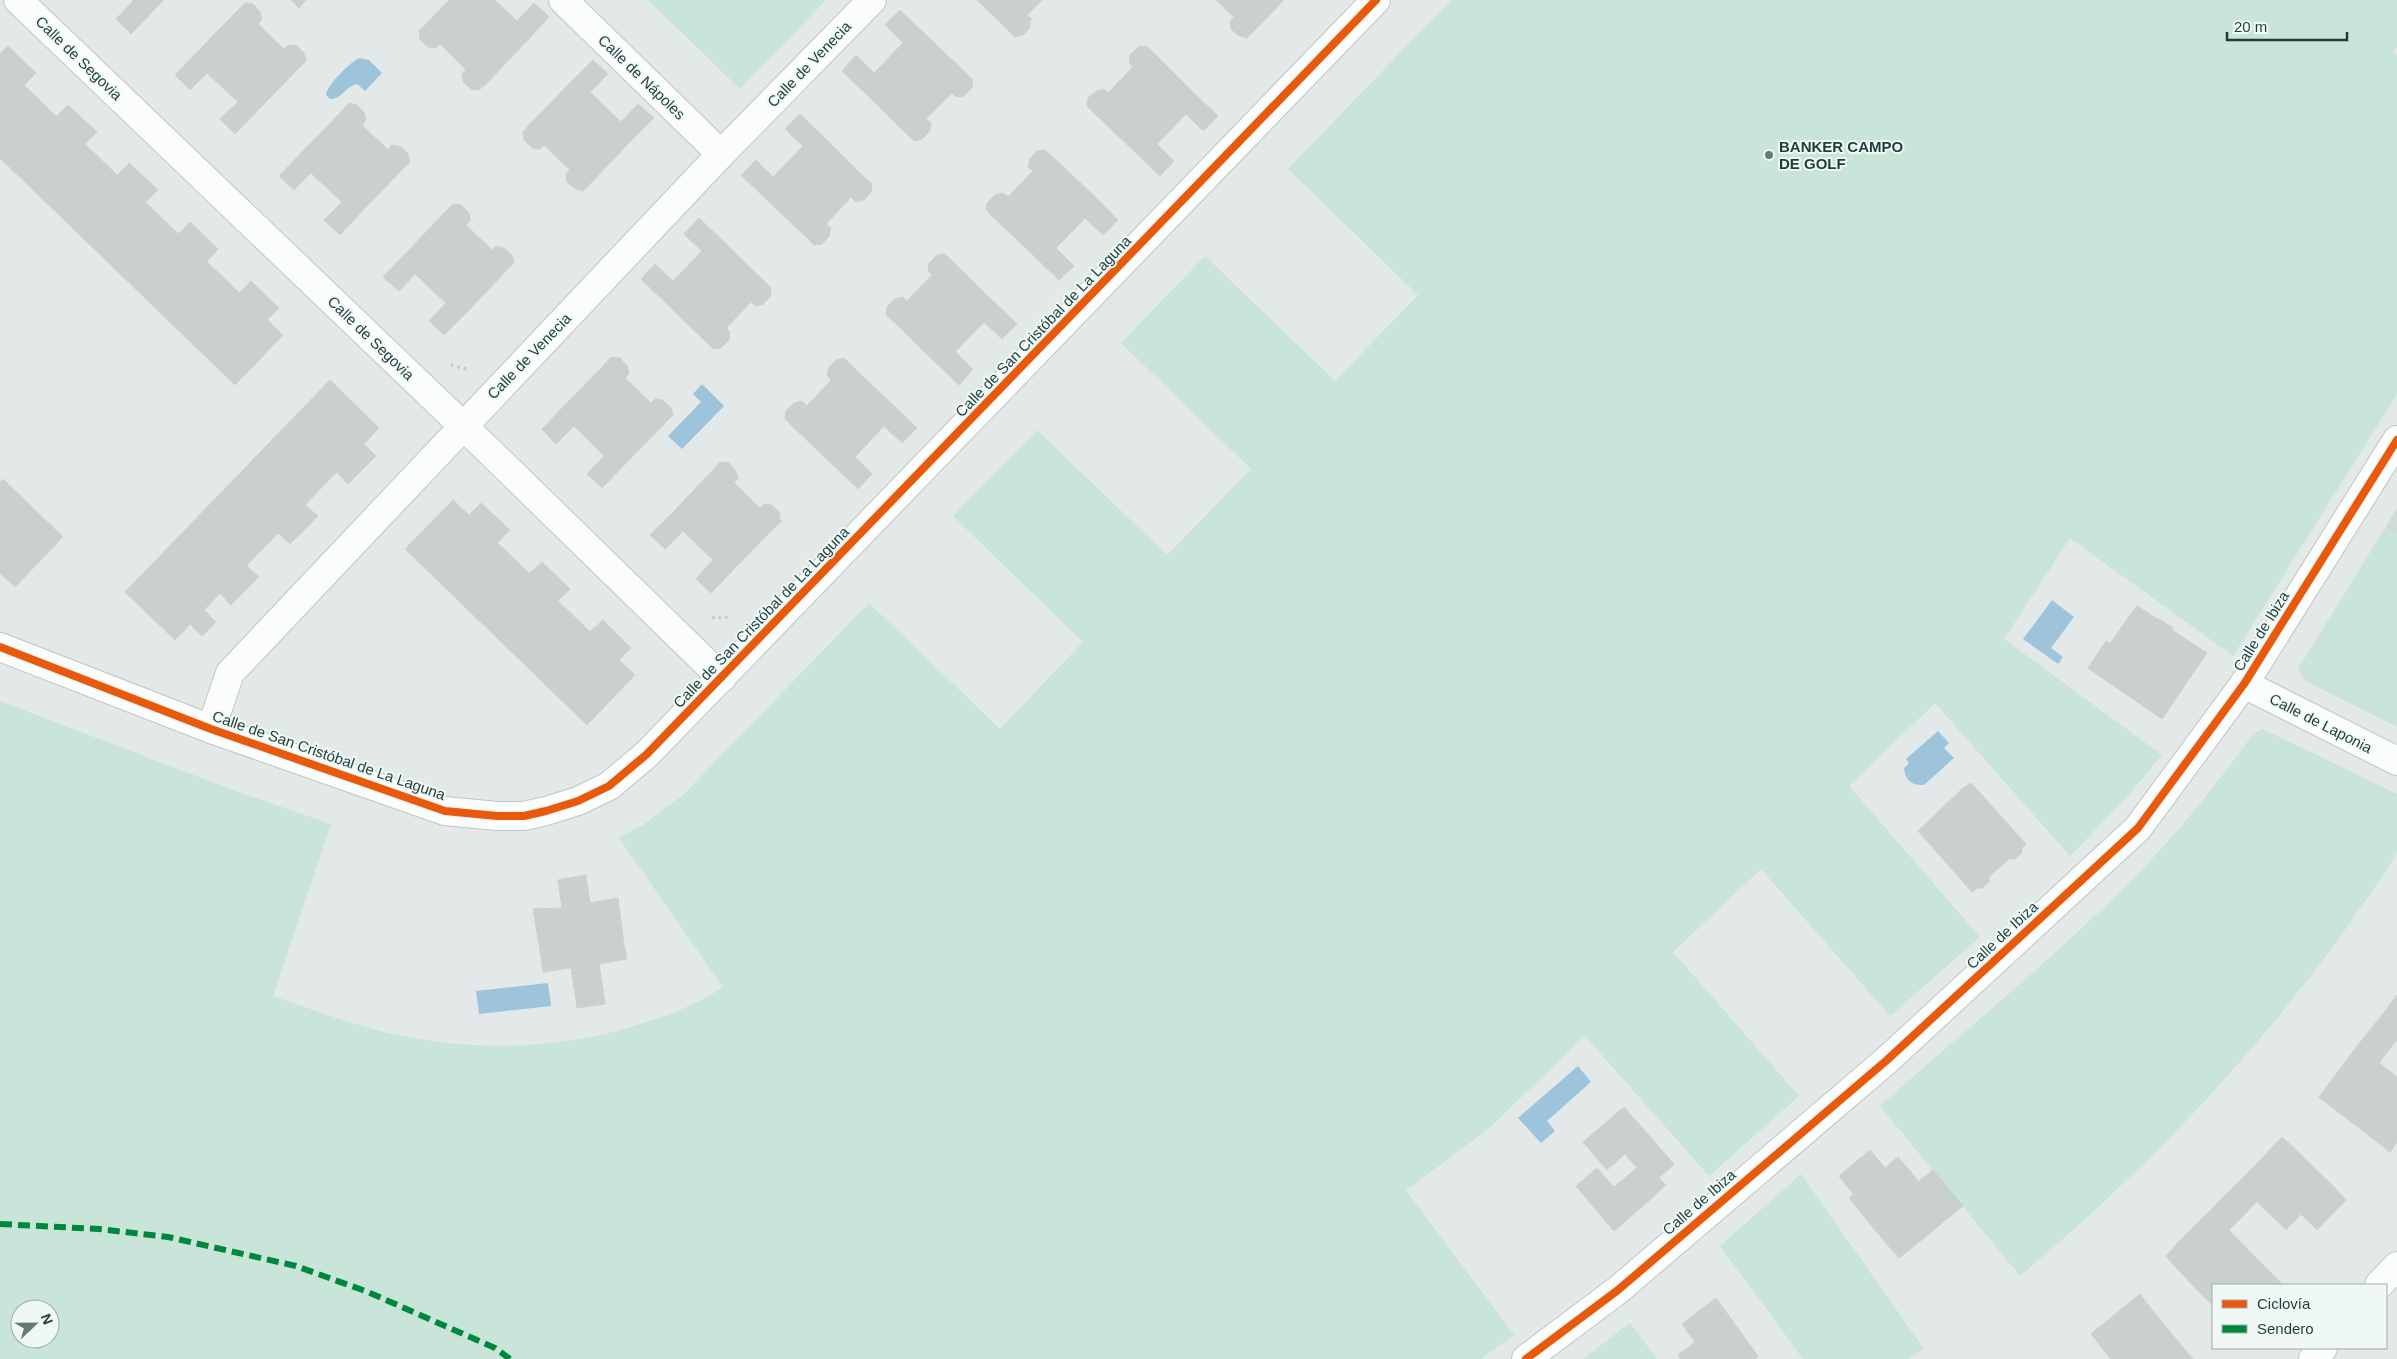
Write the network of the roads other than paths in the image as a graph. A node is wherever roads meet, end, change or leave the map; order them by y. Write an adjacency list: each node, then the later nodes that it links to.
1 (18, 0): 6 (street, Calle de Segovia)
2 (563, 0): 5 (street, Calle de Nápoles)
3 (872, 0): 5 (street, Calle de Venecia)
4 (1376, 0): 9 (street, Calle de San Cristóbal de La Laguna)
5 (721, 154): 6 (street, Calle de Venecia)
6 (463, 426): 9 (street, Calle de Segovia); 11 (street, Calle de Venecia)
7 (2397, 440): 10 (street, Calle de Ibiza)
8 (0, 647): 11 (street, Calle de San Cristóbal de La Laguna)
9 (722, 678): 11 (street, Calle de San Cristóbal de La Laguna)
10 (2244, 684): 12 (street, Calle de Laponia); 16 (street, Calle de Ibiza)
11 (211, 729)
12 (2397, 762)
13 (2397, 1266): 14 (street)
14 (2380, 1284)
15 (2322, 1349): 17 (street)
16 (1526, 1359)
17 (2313, 1359)

